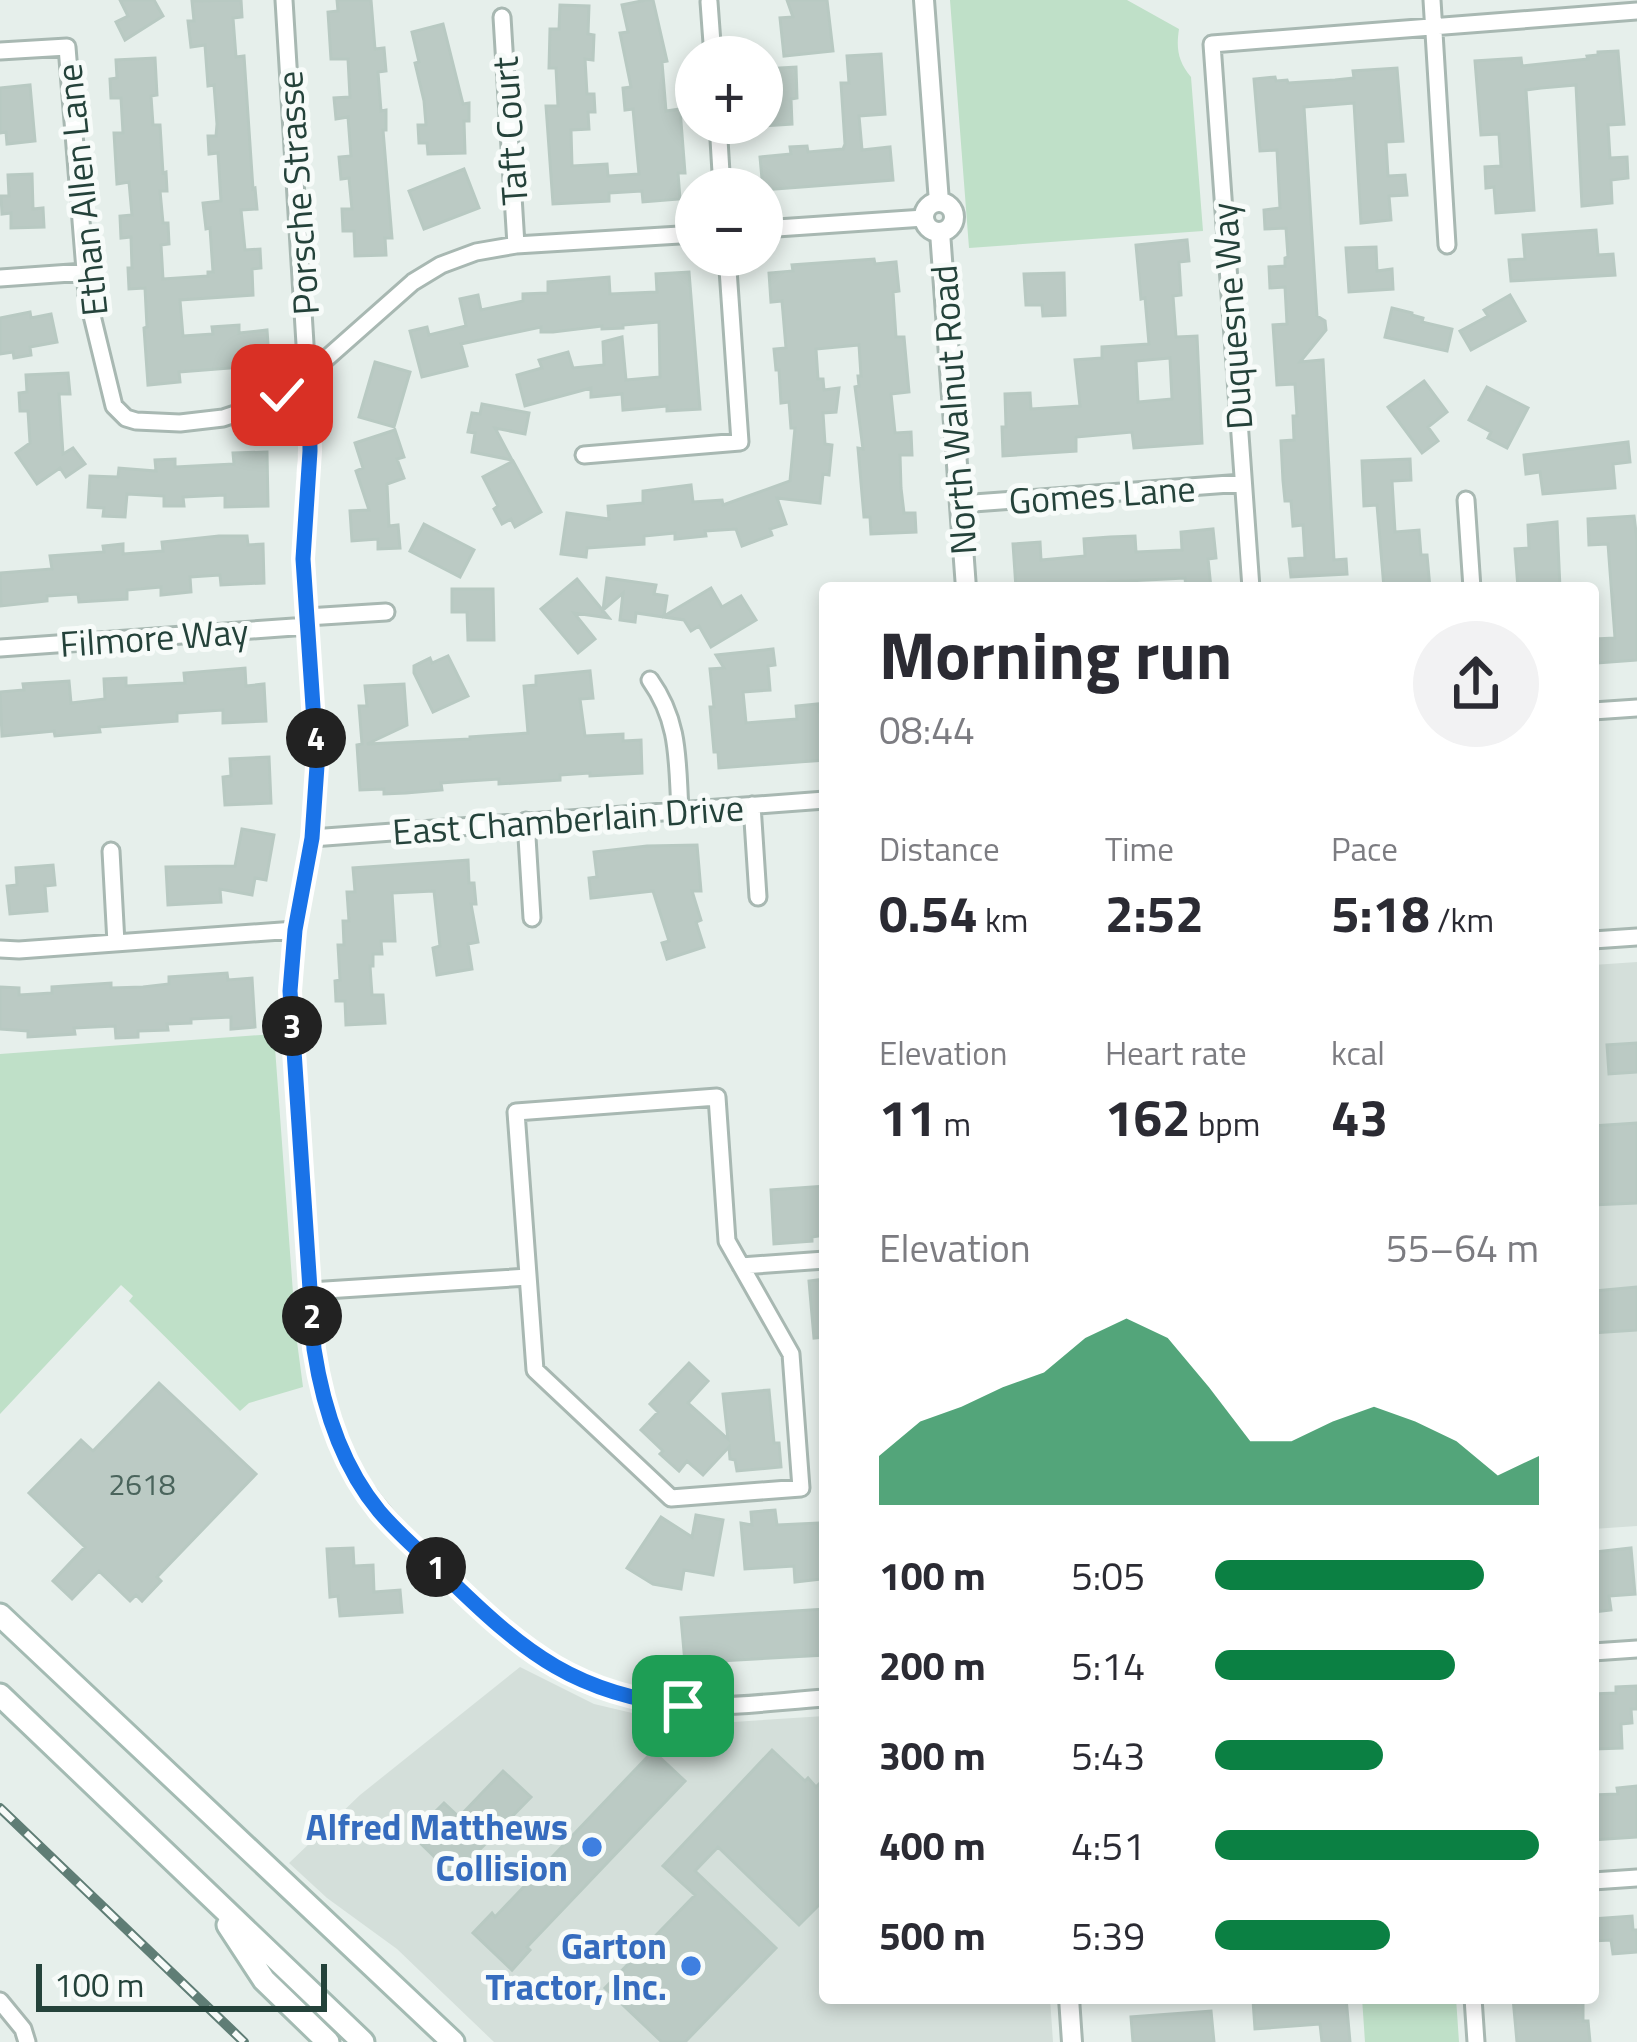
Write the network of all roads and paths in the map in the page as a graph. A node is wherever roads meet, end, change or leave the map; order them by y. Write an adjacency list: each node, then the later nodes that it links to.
1 (284, 0): 22 (street, Porsche Strasse)
2 (924, 0): 12 (street)
3 (1432, 0): 9 (street)
4 (1542, 0): 8 (street)
5 (709, 2): 10 (street)
6 (1637, 11): 8 (street)
7 (502, 17): 17 (street, Taft Court)
8 (1544, 18): 9 (street)
9 (1434, 27): 18 (street); 24 (street, Duquesne Way)
10 (711, 36)
11 (0, 51): 19 (street, Ethan Allen Lane)
12 (938, 202): 13 (street); 15 (street)
13 (924, 218): 14 (street); 15 (street)
14 (783, 228)
15 (940, 232): 26 (street, North Walnut Road)
16 (675, 235): 17 (street, Ethan Allen Lane)
17 (516, 245): 22 (street, Ethan Allen Lane)
18 (1447, 245)
19 (85, 272): 21 (street); 22 (street, Ethan Allen Lane)
20 (728, 276): 23 (street)
21 (0, 278)
22 (309, 373): 31 (street, Porsche Strasse)
23 (584, 455)
24 (1243, 483): 26 (street, Gomes Lane); 28 (street, Duquesne Way)
25 (1466, 500): 29 (street)
26 (960, 504): 27 (street, North Walnut Road)
27 (966, 582)
28 (1251, 582)
29 (1472, 582)
30 (386, 612): 31 (street, Filmore Way)
31 (308, 621): 32 (street, Filmore Way); 40 (street, Porsche Strasse)
32 (0, 648)
33 (650, 680): 38 (street)
34 (1637, 708): 35 (street)
35 (1599, 711)
36 (819, 800): 37 (street, East Chamberlain Drive)
37 (752, 805): 38 (street, East Chamberlain Drive); 42 (street)
38 (680, 810): 39 (street, East Chamberlain Drive)
39 (526, 821): 40 (street, East Chamberlain Drive); 43 (street)
40 (312, 838): 44 (street, Porsche Strasse)
41 (111, 851): 47 (street)
42 (758, 898)
43 (532, 919)
44 (295, 930): 47 (street); 52 (street, Porsche Strasse)
45 (1637, 937): 46 (street)
46 (1599, 940)
47 (116, 943): 48 (street)
48 (0, 949)
49 (819, 1260): 50 (street)
50 (742, 1266): 51 (street); 51 (street)
51 (528, 1276): 52 (street)
52 (310, 1291): 57 (street, Porsche Strasse)
53 (0, 1615): 67 (main road)
54 (1637, 1649): 55 (street)
55 (1599, 1652)
56 (0, 1695): 60 (main road)
57 (819, 1698)
58 (1637, 1878): 59 (street)
59 (1599, 1881)
60 (208, 1894): 65 (main road); 66 (main road)
61 (0, 2001): 64 (street)
62 (1069, 2004): 68 (street)
63 (1473, 2004): 69 (street)
64 (27, 2042)
65 (328, 2042)
66 (363, 2042)
67 (453, 2042)
68 (1072, 2042)
69 (1476, 2042)

